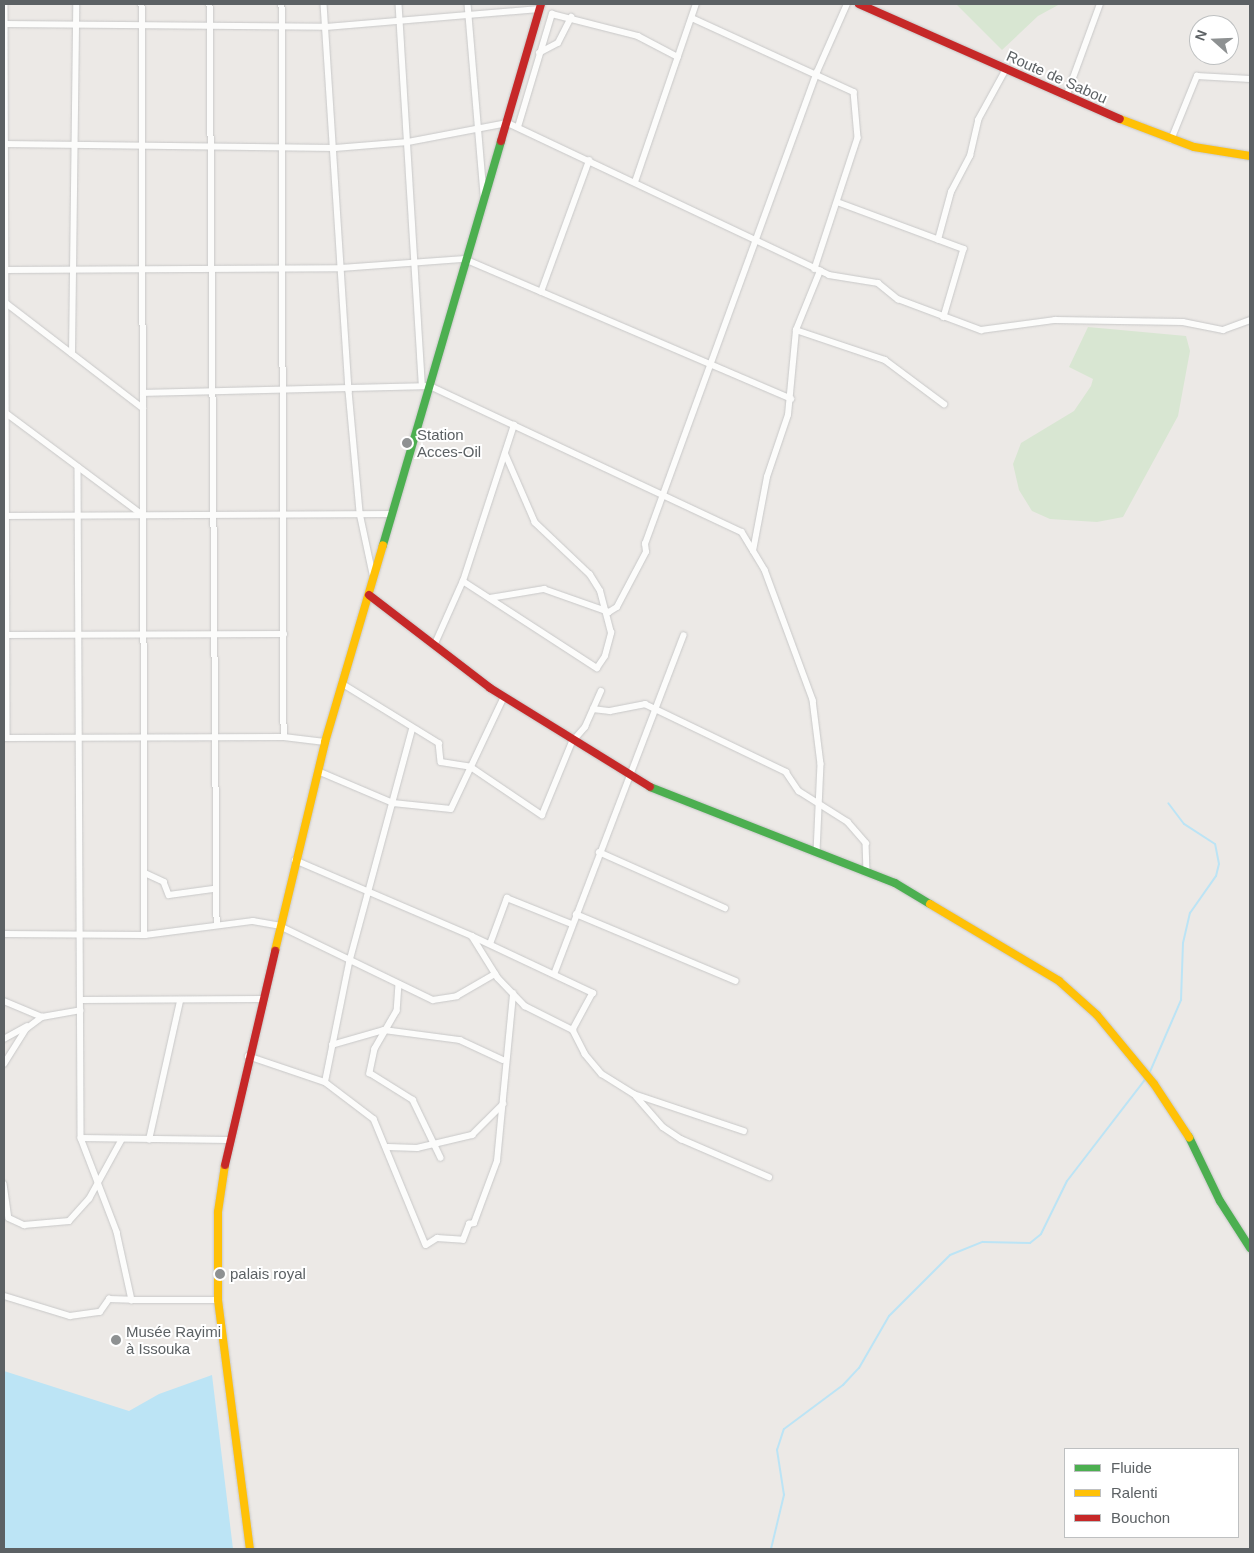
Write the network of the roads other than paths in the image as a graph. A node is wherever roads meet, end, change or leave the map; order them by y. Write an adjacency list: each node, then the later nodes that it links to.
1 (5, 4): 18 (street)
2 (76, 4): 19 (street)
3 (142, 4): 20 (street)
4 (210, 4): 21 (street)
5 (282, 4): 23 (street)
6 (324, 4): 22 (street)
7 (399, 4): 17 (street)
8 (468, 4): 14 (street)
9 (696, 4): 16 (street)
10 (847, 4): 27 (street)
11 (859, 4): 26 (street, Route de Sabou)
12 (1100, 4): 29 (street)
13 (536, 6): 14 (street); 30 (street)
14 (468, 14): 17 (street); 32 (street)
15 (571, 17): 24 (street); 24 (street); 25 (street)
16 (692, 18): 25 (street); 27 (street)
17 (400, 20): 22 (street); 34 (street)
18 (4, 24): 19 (street); 35 (street)
19 (76, 25): 20 (street); 36 (street)
20 (142, 26): 21 (street); 37 (street)
21 (210, 27): 23 (street); 38 (street)
22 (326, 27): 23 (street); 40 (street)
23 (282, 28): 39 (street)
24 (539, 54): 31 (street)
25 (678, 57): 43 (street)
26 (1006, 69): 29 (street, Route de Sabou); 47 (street)
27 (817, 72): 45 (street); 46 (street)
28 (1250, 79): 33 (street)
29 (1066, 97): 33 (street, Route de Sabou)
30 (508, 123): 31 (street); 32 (street); 44 (street)
31 (518, 128): 42 (street)
32 (480, 131): 34 (street); 44 (street)
33 (1171, 140): 41 (street, Route de Sabou)
34 (408, 142): 40 (street); 49 (street)
35 (5, 144): 36 (street); 55 (street)
36 (74, 145): 37 (street); 52 (street)
37 (142, 146): 38 (street); 53 (street)
38 (211, 147): 39 (street); 54 (street)
39 (282, 148): 40 (street); 50 (street)
40 (335, 148): 51 (street)
41 (1250, 156)
42 (589, 161): 43 (street); 57 (street)
43 (635, 182): 46 (street)
44 (484, 198): 48 (street)
45 (840, 203): 47 (street); 56 (street)
46 (759, 239): 56 (street); 63 (street)
47 (938, 240): 59 (street)
48 (465, 259): 49 (street); 57 (street); 64 (street)
49 (416, 263): 51 (street); 64 (street)
50 (283, 268): 51 (street); 54 (street); 65 (street)
51 (341, 268): 66 (street)
52 (73, 269): 53 (street); 55 (street); 62 (street)
53 (142, 269): 54 (street); 69 (street)
54 (212, 269): 67 (street)
55 (5, 270): 58 (street)
56 (818, 270): 59 (street); 61 (street)
57 (541, 292): 63 (street)
58 (6, 303): 62 (street); 68 (street)
59 (944, 317): 60 (street)
60 (1250, 320)
61 (796, 330): 70 (street); 71 (street)
62 (72, 354): 72 (street)
63 (712, 366): 70 (street); 77 (street)
64 (426, 385): 66 (street); 74 (street); 81 (street)
65 (283, 391): 66 (street); 67 (street); 78 (street)
66 (349, 391): 79 (street)
67 (212, 392): 69 (street); 80 (street)
68 (5, 393): 73 (street)
69 (143, 393): 72 (street)
70 (791, 399): 85 (street)
71 (944, 404)
72 (143, 408): 83 (street)
73 (6, 413): 76 (street); 84 (street)
74 (514, 425): 75 (street); 77 (street)
75 (505, 454): 87 (street); 91 (street)
76 (78, 467): 82 (street); 83 (street)
77 (663, 495): 85 (street); 91 (street)
78 (283, 513): 79 (street); 80 (street); 94 (street)
79 (360, 513): 81 (street); 86 (street)
80 (213, 514): 83 (street); 93 (street)
81 (392, 514): 86 (street)
82 (78, 515): 83 (street); 84 (street); 96 (street)
83 (143, 515): 92 (street)
84 (5, 516): 88 (street)
85 (753, 551): 117 (street)
86 (374, 576): 89 (street)
87 (463, 580): 90 (street); 98 (street)
88 (5, 589): 95 (street)
89 (369, 595): 98 (street); 100 (street)
90 (490, 598): 91 (street); 91 (street)
91 (609, 612)
92 (144, 634): 93 (street); 96 (street); 110 (street)
93 (213, 634): 94 (street); 106 (street)
94 (284, 634): 107 (street)
95 (7, 635): 96 (street); 99 (street)
96 (78, 635): 109 (street)
97 (683, 636): 103 (street)
98 (434, 646): 102 (street)
99 (5, 654): 108 (street)
100 (343, 684): 105 (street); 111 (street)
101 (601, 691): 104 (street)
102 (504, 697): 112 (street); 113 (street)
103 (654, 707): 104 (street); 115 (street); 117 (street)
104 (593, 709): 112 (street)
105 (412, 730): 113 (street); 116 (street)
106 (214, 737): 107 (street); 110 (street); 123 (street)
107 (284, 737): 111 (street)
108 (6, 738): 109 (street)
109 (79, 738): 110 (street); 131 (street)
110 (144, 738): 122 (street)
111 (325, 742): 114 (street)
112 (572, 742): 113 (street); 115 (street)
113 (470, 767): 116 (street)
114 (318, 771): 116 (street); 120 (street)
115 (627, 777): 118 (street); 119 (street)
116 (393, 803): 124 (street)
117 (820, 806): 118 (street); 121 (street)
118 (817, 851): 121 (street)
119 (599, 852): 125 (street); 126 (street)
120 (295, 860): 124 (street); 129 (street)
121 (867, 871): 168 (street)
122 (145, 873): 123 (street); 132 (street)
123 (213, 889): 128 (street)
124 (368, 894): 133 (street); 135 (street)
125 (725, 908)
126 (576, 914): 127 (street); 138 (street)
127 (572, 924): 134 (street); 136 (street)
128 (217, 925): 129 (street); 132 (street)
129 (280, 926): 135 (street); 141 (street)
130 (4, 934): 131 (street)
131 (80, 935): 132 (street); 142 (street)
132 (145, 935)
133 (472, 936): 134 (street); 137 (street)
134 (490, 944): 136 (street)
135 (349, 963): 139 (street); 150 (street)
136 (555, 972): 147 (street)
137 (496, 974): 139 (street); 140 (street)
138 (736, 981)
139 (400, 984): 148 (street)
140 (513, 994): 147 (street); 152 (street)
141 (263, 999): 144 (street); 151 (street)
142 (80, 1000): 144 (street); 145 (street)
143 (4, 1001): 146 (street)
144 (180, 1001): 160 (street)
145 (80, 1010): 146 (street); 158 (street)
146 (42, 1017): 149 (street); 153 (street)
147 (573, 1030): 155 (street)
148 (388, 1031): 150 (street); 152 (street); 162 (street)
149 (4, 1039)
150 (332, 1045): 154 (street)
151 (248, 1056): 154 (street); 161 (street)
152 (503, 1060): 156 (street)
153 (4, 1064)
154 (325, 1082): 163 (street)
155 (634, 1094): 157 (street); 165 (street)
156 (506, 1100): 162 (street); 163 (street)
157 (744, 1131)
158 (81, 1138): 159 (street); 166 (street)
159 (122, 1139): 160 (street); 166 (street)
160 (149, 1140): 161 (street)
161 (229, 1140): 171 (street)
162 (435, 1142): 163 (street); 164 (street)
163 (388, 1147)
164 (441, 1158)
165 (769, 1177)
166 (99, 1182): 167 (street); 170 (street)
167 (4, 1184)
168 (1250, 1248)
169 (4, 1296): 170 (street)
170 (132, 1300): 171 (street)
171 (218, 1300): 172 (street)
172 (250, 1549)

